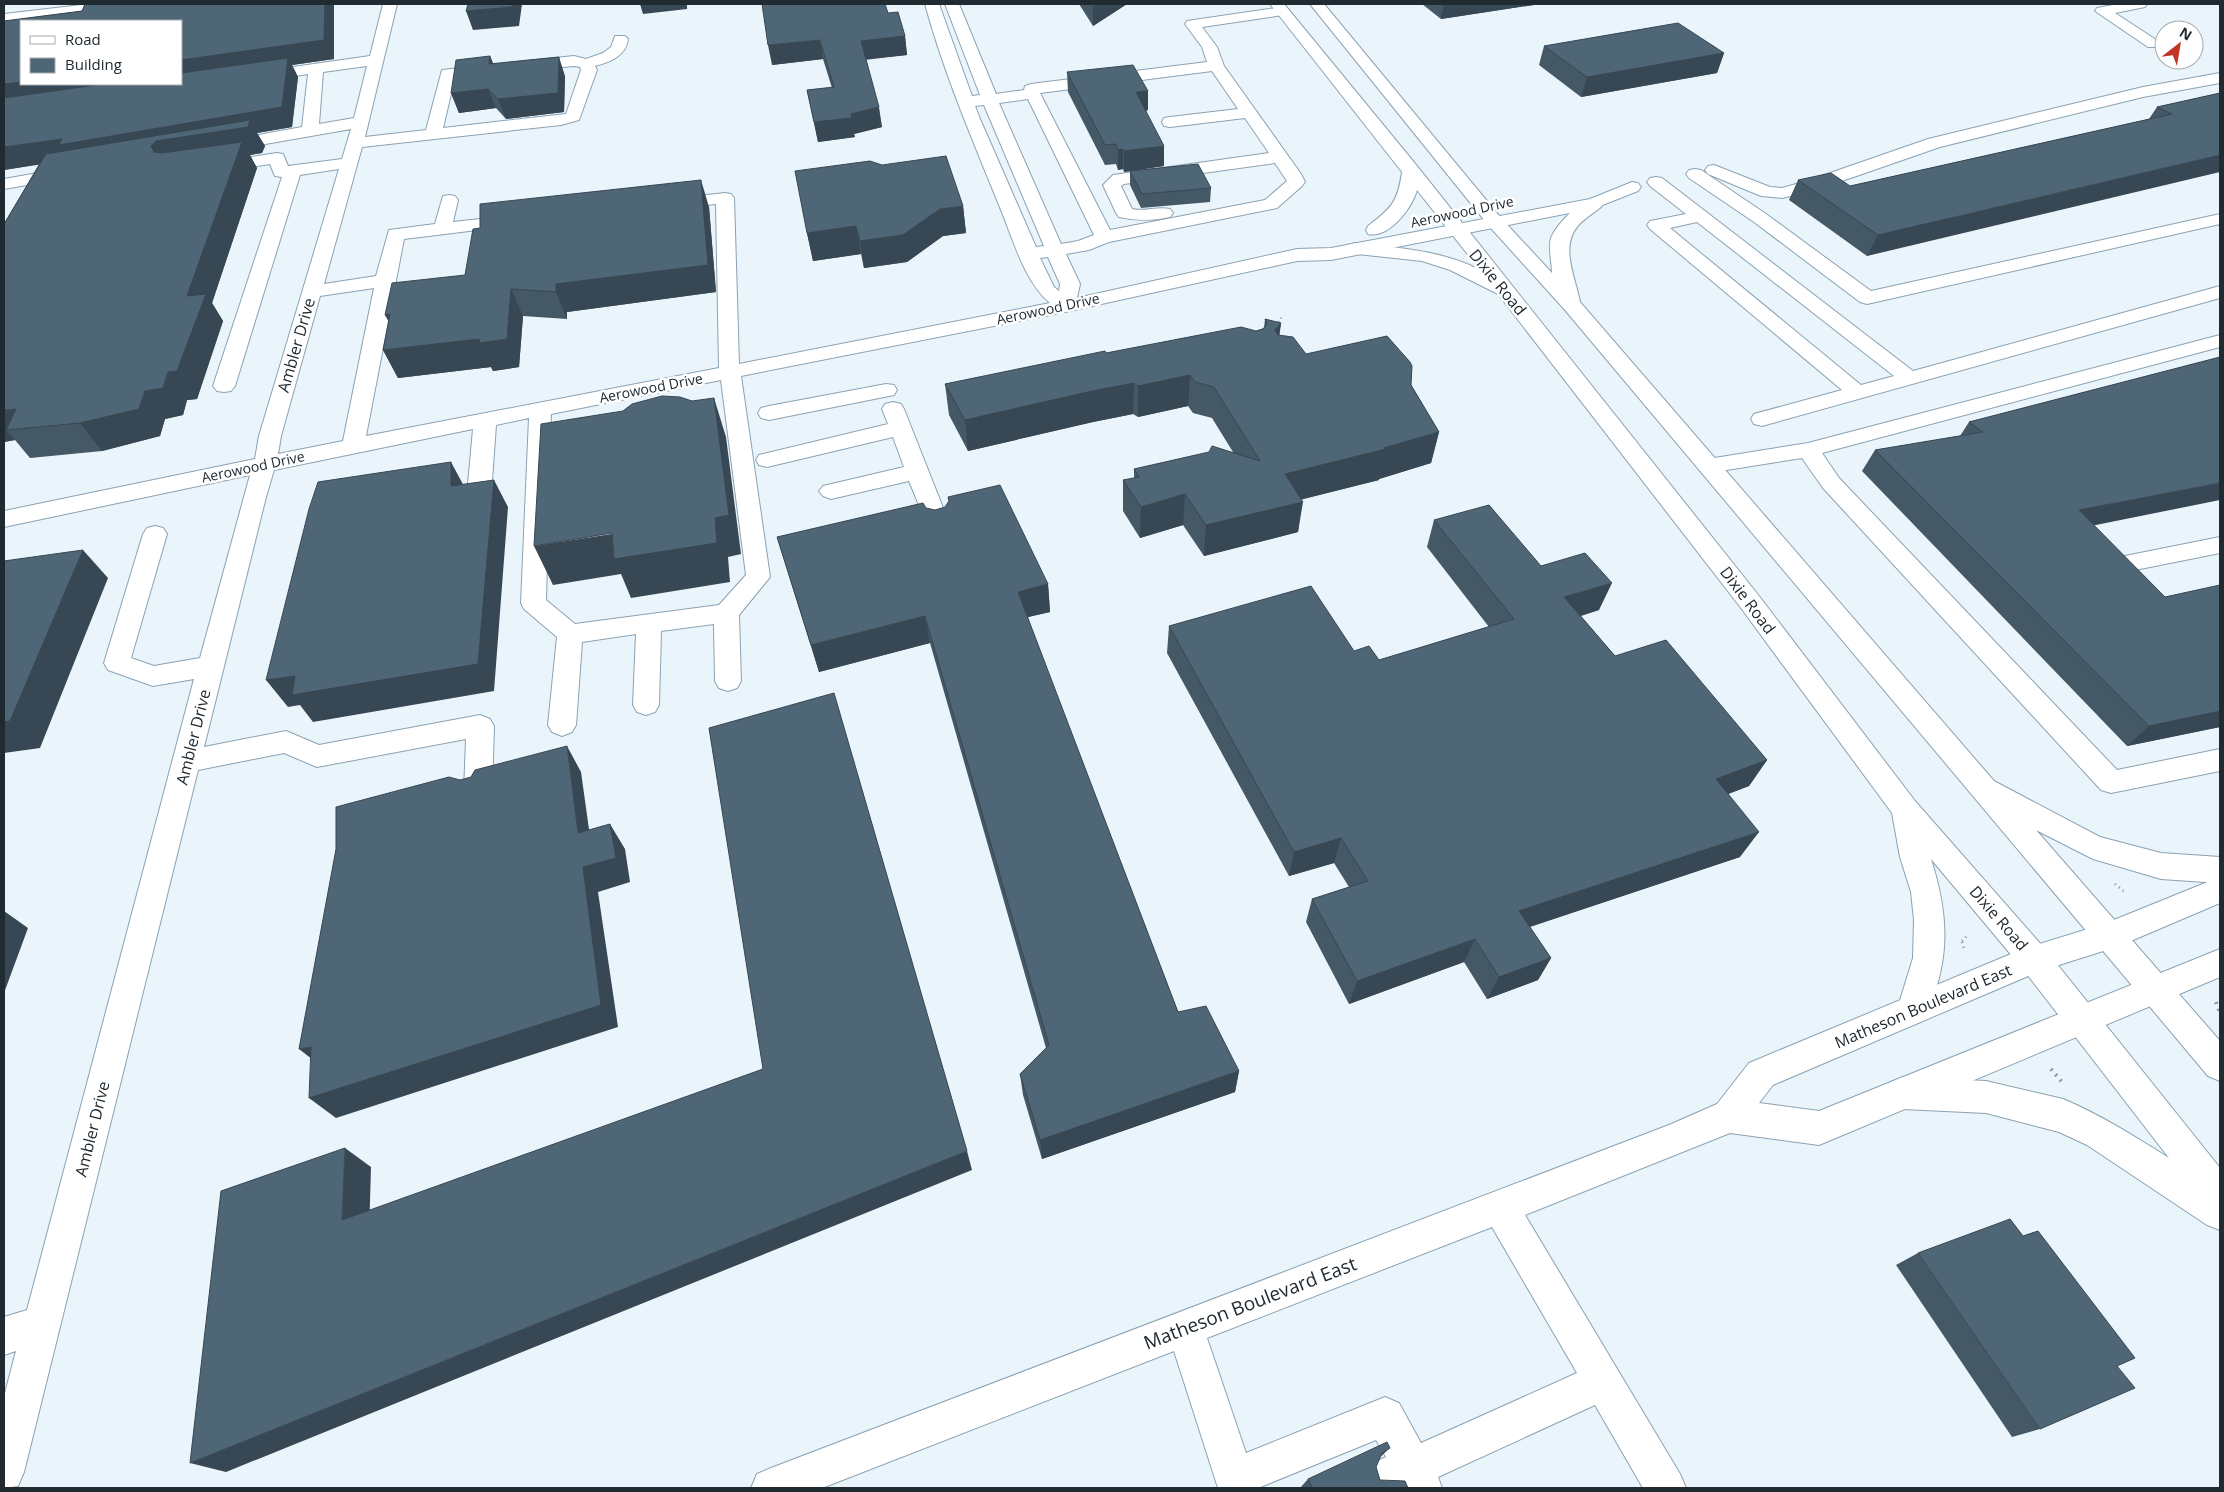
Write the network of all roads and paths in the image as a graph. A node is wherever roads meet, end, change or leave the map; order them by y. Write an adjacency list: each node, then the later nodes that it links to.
1 (126, 4): 9 (street)
2 (390, 4): 14 (street, Ambler Drive)
3 (932, 4): 11 (street)
4 (952, 4): 10 (street)
5 (1317, 4): 47 (street)
6 (2140, 4): 7 (street)
7 (2096, 7): 13 (street)
8 (1280, 8): 16 (street); 35 (street, Dixie Road)
9 (4, 18)
10 (959, 21): 11 (street); 21 (street)
11 (938, 22): 22 (street)
12 (620, 39): 15 (street)
13 (2153, 44)
14 (375, 60): 17 (street); 24 (street, Ambler Drive)
15 (586, 64): 27 (street); 27 (street)
16 (1216, 66): 20 (street); 23 (street)
17 (316, 68): 19 (street); 26 (street)
18 (2220, 78): 36 (street)
19 (238, 80)
20 (1033, 94): 21 (street); 54 (street)
21 (990, 99): 22 (street); 55 (street)
22 (966, 102): 57 (street)
23 (1248, 113): 25 (street); 30 (street)
24 (362, 122): 26 (street); 28 (street, Ambler Drive)
25 (1170, 122)
26 (310, 131): 29 (street)
27 (433, 134): 28 (street)
28 (355, 143): 31 (street, Ambler Drive)
29 (204, 150)
30 (1280, 157): 45 (street); 54 (street)
31 (348, 163): 34 (street); 60 (street, Ambler Drive)
32 (1742, 165): 36 (street, Aerowood Drive)
33 (199, 170): 34 (street)
34 (293, 170): 70 (street)
35 (1410, 170): 51 (street, Dixie Road); 53 (street)
36 (1714, 170): 38 (street, Aerowood Drive)
37 (80, 171): 40 (street)
38 (1695, 174): 39 (street, Aerowood Drive); 50 (street)
39 (1656, 182): 42 (street, Aerowood Drive); 48 (street)
40 (4, 184)
41 (62, 191): 43 (street)
42 (1591, 195): 47 (street, Aerowood Drive); 64 (street)
43 (4, 200)
44 (449, 200): 52 (street)
45 (1225, 204)
46 (657, 205): 68 (street)
47 (1493, 211): 51 (street, Aerowood Drive); 64 (street)
48 (1702, 216): 69 (street); 71 (street)
49 (540, 218): 52 (street)
50 (2220, 220)
51 (1450, 222): 53 (street, Aerowood Drive); 56 (street, Aerowood Drive); 62 (street, Dixie Road)
52 (443, 228): 59 (street)
53 (1375, 230): 58 (street, Aerowood Drive)
54 (1104, 237): 55 (street)
55 (1054, 249): 57 (street); 63 (street)
56 (1355, 249): 58 (street, Aerowood Drive); 62 (street)
57 (1028, 254): 63 (street)
58 (1297, 255): 63 (street, Aerowood Drive)
59 (385, 282): 60 (street); 77 (street)
60 (312, 291): 80 (street, Ambler Drive)
61 (2220, 292): 69 (street)
62 (1508, 293): 101 (street, Dixie Road)
63 (1065, 306): 68 (street, Aerowood Drive)
64 (1572, 306): 81 (street)
65 (1282, 317): 66 (path)
66 (1271, 333)
67 (2220, 341): 78 (street)
68 (730, 373): 73 (street, Aerowood Drive); 90 (street)
69 (1910, 378): 71 (street)
70 (224, 386)
71 (1857, 392): 75 (street)
72 (893, 409): 74 (street); 79 (street); 82 (street)
73 (540, 410): 76 (street, Aerowood Drive); 92 (street)
74 (769, 414)
75 (1762, 419)
76 (485, 421): 77 (street, Aerowood Drive); 84 (street)
77 (353, 446): 80 (street, Aerowood Drive)
78 (1808, 450): 81 (street); 97 (street)
79 (767, 460)
80 (265, 464): 85 (street, Aerowood Drive); 93 (street, Ambler Drive)
81 (1708, 466): 99 (street)
82 (916, 472): 83 (street); 86 (street)
83 (831, 491)
84 (479, 495)
85 (4, 519)
86 (939, 528)
87 (155, 534): 93 (street)
88 (2220, 545): 89 (street)
89 (2130, 563)
90 (726, 613): 91 (street); 94 (street)
91 (650, 624): 92 (street); 95 (street)
92 (570, 634): 96 (street)
93 (211, 666): 98 (street, Ambler Drive)
94 (728, 680)
95 (646, 706)
96 (562, 725)
97 (2220, 760)
98 (186, 761): 100 (street); 122 (street, Ambler Drive)
99 (1980, 786): 102 (street); 107 (street)
100 (478, 793)
101 (1905, 809): 109 (street, Dixie Road); 113 (street)
102 (2220, 870)
103 (2109, 879): 105 (path)
104 (2220, 890): 107 (street, Matheson Boulevard East)
105 (2126, 893)
106 (1967, 936): 108 (path)
107 (2108, 936): 109 (street, Matheson Boulevard East); 111 (street)
108 (1962, 942)
109 (2034, 960): 113 (street, Matheson Boulevard East); 115 (street, Dixie Road)
110 (2220, 963): 111 (street)
111 (2155, 990): 115 (street); 116 (street)
112 (2216, 1002): 114 (path)
113 (1913, 1010): 118 (street, Matheson Boulevard East)
114 (2220, 1014)
115 (2081, 1020): 117 (street); 119 (street, Dixie Road)
116 (2220, 1065)
117 (1903, 1093): 118 (street); 121 (street)
118 (1729, 1116): 120 (street, Matheson Boulevard East)
119 (2220, 1196)
120 (1500, 1207): 123 (street, Matheson Boulevard East); 125 (street)
121 (2220, 1212)
122 (42, 1324): 124 (street); 126 (street, Ambler Drive)
123 (1185, 1328): 128 (street); 129 (street, Matheson Boulevard East)
124 (4, 1336)
125 (1602, 1382): 127 (street); 130 (street)
126 (4, 1472)
127 (1407, 1477): 128 (street)
128 (1236, 1483)
129 (771, 1488)
130 (1666, 1488)

